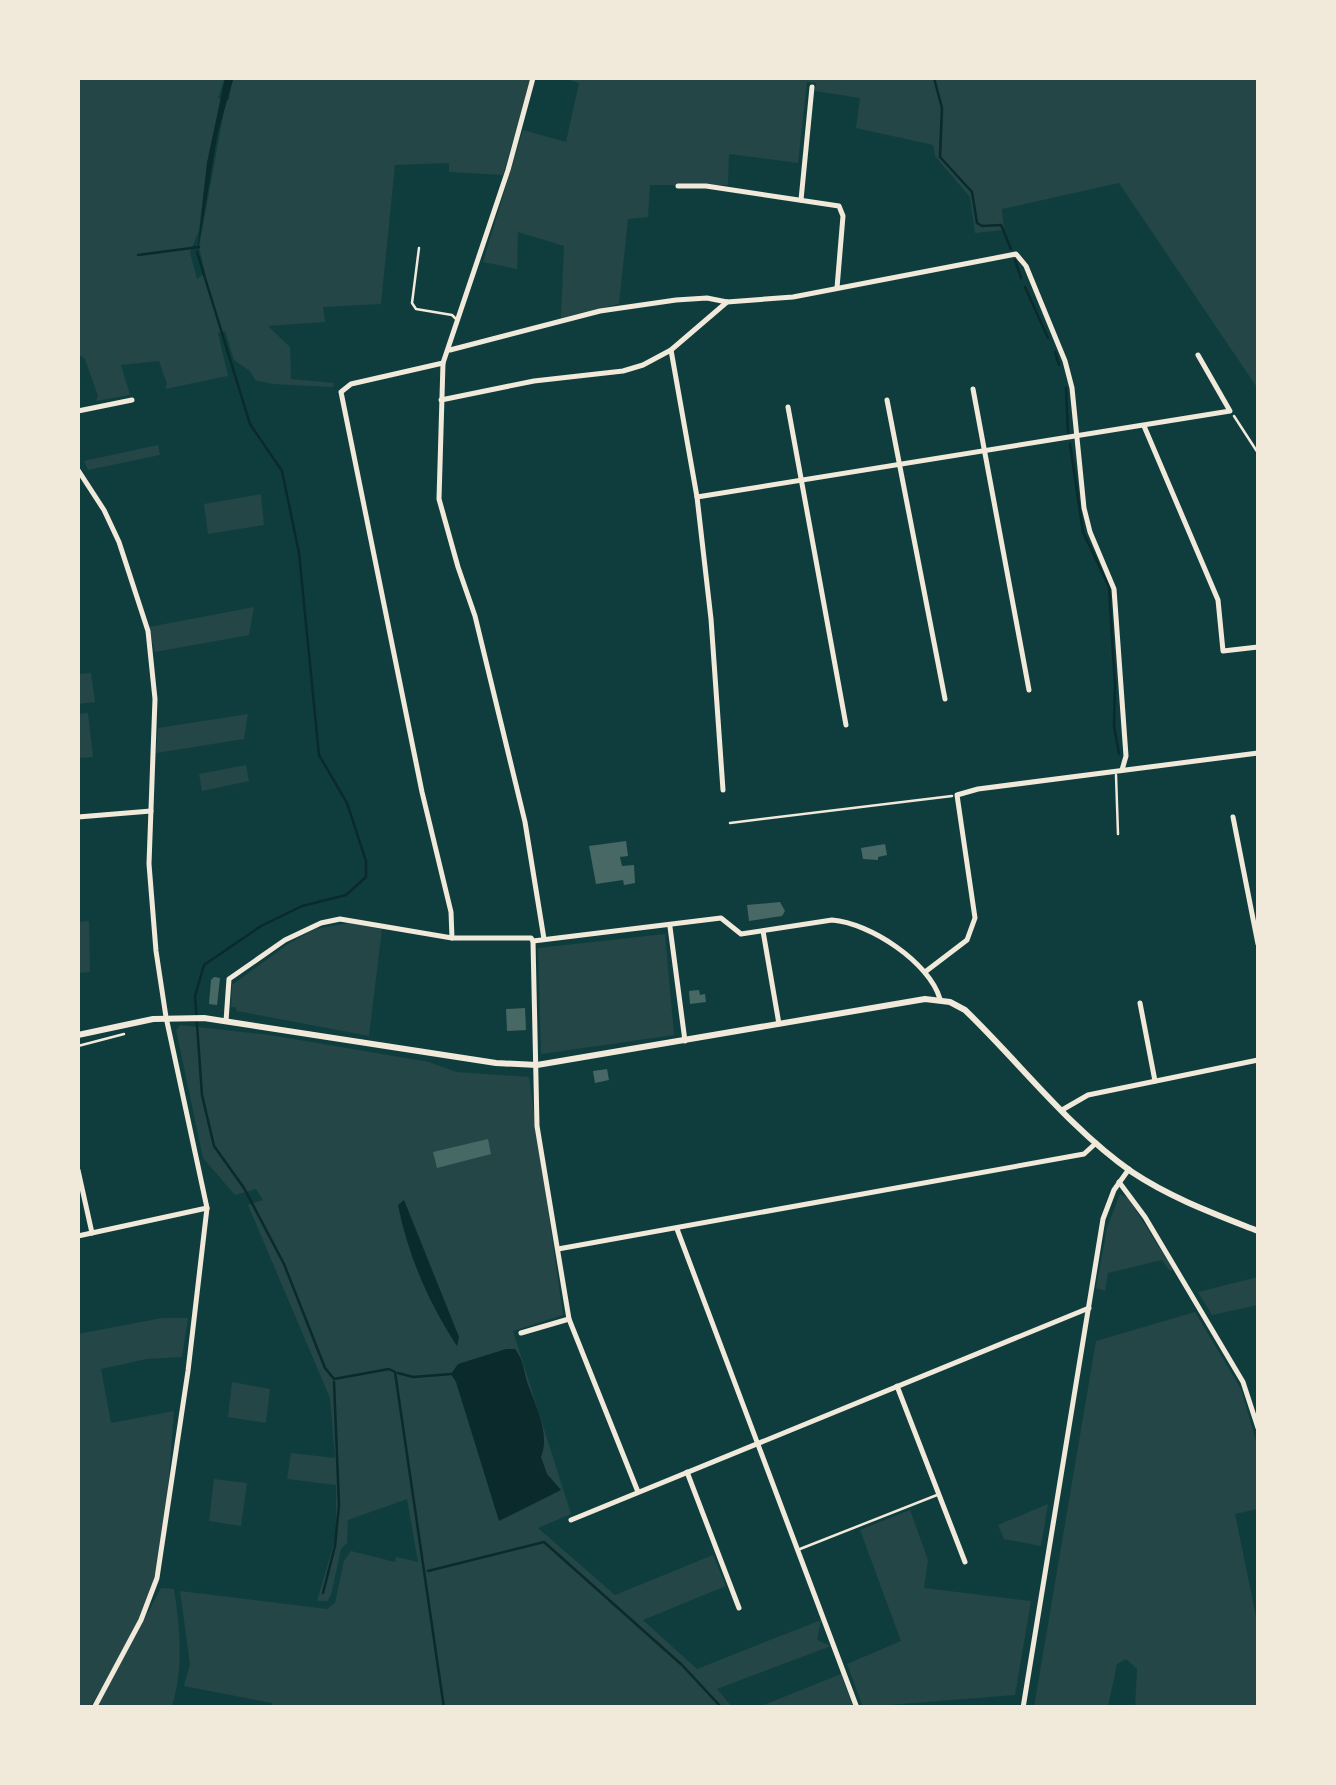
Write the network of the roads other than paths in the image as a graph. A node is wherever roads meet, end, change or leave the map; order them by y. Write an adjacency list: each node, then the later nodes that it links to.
1 (533, 78): 8 (street)
2 (812, 88): 4 (street)
3 (678, 186): 4 (street)
4 (800, 200): 6 (street)
5 (419, 248): 8 (lane)
6 (837, 288): 7 (street); 20 (street)
7 (726, 302): 9 (street); 10 (street)
8 (458, 320): 9 (street)
9 (450, 350): 12 (street)
10 (671, 350): 15 (street); 25 (street)
11 (1198, 354): 19 (street)
12 (443, 364): 15 (street); 39 (street)
13 (972, 389): 21 (street)
14 (132, 400): 18 (street)
15 (440, 400): 40 (street)
16 (887, 400): 22 (street)
17 (788, 407): 24 (street)
18 (78, 411)
19 (1144, 426): 20 (street); 26 (street)
20 (1076, 436): 21 (street); 31 (street)
21 (985, 452): 22 (street); 27 (street)
22 (898, 467): 24 (street); 28 (street)
23 (78, 470): 33 (street)
24 (802, 482): 25 (street); 29 (street)
25 (697, 498): 32 (street)
26 (1258, 646)
27 (1029, 690)
28 (945, 699)
29 (846, 726)
30 (1258, 753): 31 (street)
31 (1119, 772): 36 (lane); 43 (street)
32 (723, 790)
33 (151, 812): 34 (street); 46 (street)
34 (78, 817)
35 (1232, 817): 42 (street)
36 (1118, 834)
37 (670, 926): 38 (street); 40 (street); 50 (street)
38 (763, 931): 43 (street); 48 (street)
39 (452, 938): 41 (street); 47 (street)
40 (544, 939): 41 (street)
41 (534, 941): 52 (street)
42 (1258, 944)
43 (925, 972): 44 (street)
44 (940, 999): 48 (main road); 54 (main road)
45 (1140, 1003): 53 (street)
46 (166, 1017): 47 (main road); 49 (main road); 59 (street)
47 (226, 1021): 52 (main road)
48 (779, 1024): 50 (main road)
49 (78, 1035)
50 (684, 1042): 52 (main road)
51 (1258, 1060): 53 (street)
52 (536, 1065): 64 (street)
53 (1155, 1081): 54 (street)
54 (1062, 1110): 55 (main road)
55 (1096, 1144): 56 (main road); 60 (street)
56 (1128, 1169): 58 (street); 61 (main road)
57 (78, 1170): 62 (street)
58 (1119, 1182): 65 (street); 69 (street)
59 (207, 1208): 62 (street); 78 (street)
60 (676, 1228): 64 (street); 70 (street)
61 (1258, 1231)
62 (92, 1233): 63 (street)
63 (78, 1236)
64 (558, 1249): 66 (street)
65 (1089, 1308): 68 (street); 80 (street)
66 (570, 1319): 67 (street); 72 (street)
67 (521, 1333)
68 (896, 1386): 70 (street); 73 (street)
69 (1258, 1428)
70 (759, 1444): 71 (street); 75 (street)
71 (687, 1472): 72 (street); 77 (street)
72 (638, 1492): 74 (street)
73 (939, 1494): 75 (lane); 76 (street)
74 (571, 1520)
75 (798, 1549): 79 (street)
76 (965, 1562)
77 (739, 1608)
78 (94, 1708)
79 (858, 1708)
80 (1023, 1708)

